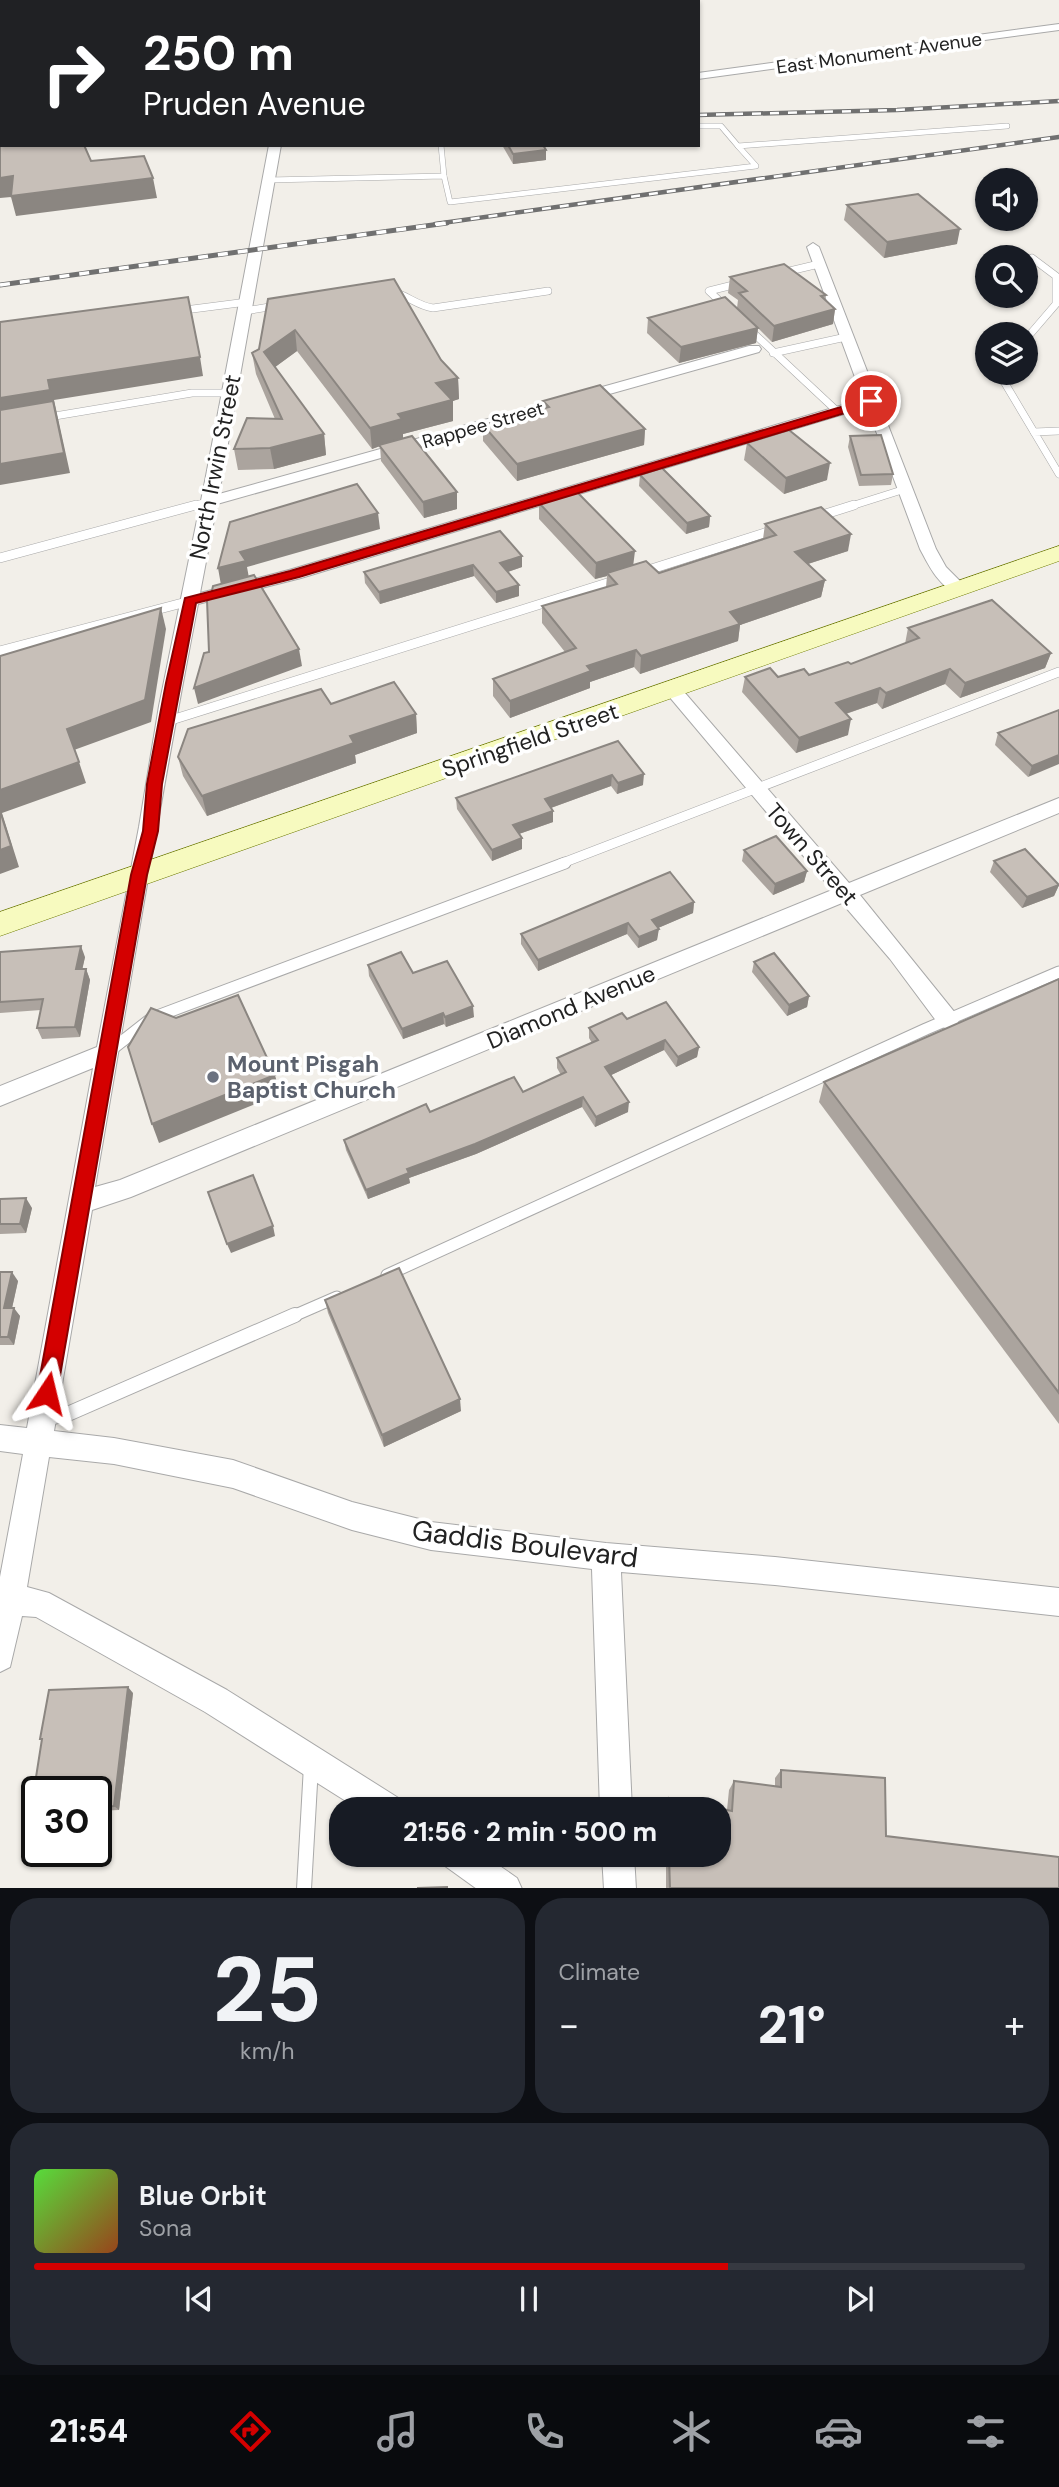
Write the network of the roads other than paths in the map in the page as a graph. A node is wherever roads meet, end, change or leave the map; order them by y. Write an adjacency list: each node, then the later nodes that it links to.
1 (1059, 27): 2 (street, East Monument Avenue)
2 (700, 76)
3 (1007, 126): 5 (lane)
4 (700, 127): 5 (lane)
5 (738, 146): 8 (lane)
6 (275, 147): 9 (street, North Irwin Street)
7 (441, 147): 8 (lane)
8 (444, 176): 9 (lane)
9 (269, 180): 18 (street, North Irwin Street)
10 (813, 247): 12 (street)
11 (1038, 262): 20 (lane)
12 (819, 264): 13 (lane); 21 (street)
13 (770, 276)
14 (745, 282): 23 (lane)
15 (383, 290): 16 (lane)
16 (548, 291)
17 (295, 303): 18 (lane)
18 (246, 306): 19 (lane); 25 (street, North Irwin Street)
19 (174, 312)
20 (1038, 325)
21 (846, 337): 23 (lane); 26 (street)
22 (754, 349): 33 (street, Rappee Street)
23 (773, 353): 27 (lane)
24 (1006, 385): 30 (lane)
25 (230, 393): 28 (lane); 33 (street, North Irwin Street)
26 (871, 401): 27 (street); 32 (street)
27 (838, 412): 39 (street)
28 (27, 421)
29 (1059, 431): 30 (lane)
30 (1034, 432): 31 (lane)
31 (1059, 474)
32 (905, 489): 34 (lane); 38 (street)
33 (211, 501): 37 (lane); 39 (street, North Irwin Street)
34 (812, 518)
35 (786, 526): 43 (lane)
36 (1059, 553): 38 (main road, Springfield Street)
37 (0, 558)
38 (960, 589): 42 (main road, Springfield Street)
39 (190, 601): 40 (lane); 43 (street, North Irwin Street)
40 (0, 651)
41 (1059, 672): 44 (lane)
42 (673, 690): 44 (street, Town Street); 46 (main road, Springfield Street)
43 (166, 722): 46 (street, North Irwin Street)
44 (758, 790): 47 (street, Town Street); 51 (lane)
45 (1059, 806): 47 (street, Diamond Avenue)
46 (139, 875): 48 (main road, Springfield Street); 51 (street, North Irwin Street)
47 (845, 893): 50 (street, Town Street); 53 (street, Diamond Avenue)
48 (0, 924)
49 (1059, 972): 50 (lane)
50 (948, 1020): 54 (lane)
51 (107, 1053): 52 (street); 53 (street, North Irwin Street)
52 (0, 1096)
53 (82, 1202): 56 (street, North Irwin Street)
54 (379, 1279)
55 (353, 1290): 56 (lane)
56 (41, 1431): 57 (street, Gaddis Boulevard); 58 (street, Gaddis Boulevard); 59 (street, North Irwin Street)
57 (0, 1438)
58 (607, 1557): 60 (street, Gaddis Boulevard); 64 (street)
59 (5, 1599): 61 (street, North Irwin Street); 62 (street)
60 (1059, 1602)
61 (0, 1657)
62 (312, 1759): 63 (street); 67 (lane)
63 (369, 1797)
64 (616, 1797)
65 (474, 1867): 68 (street)
66 (619, 1867): 69 (street)
67 (304, 1888)
68 (506, 1888)
69 (620, 1888)

